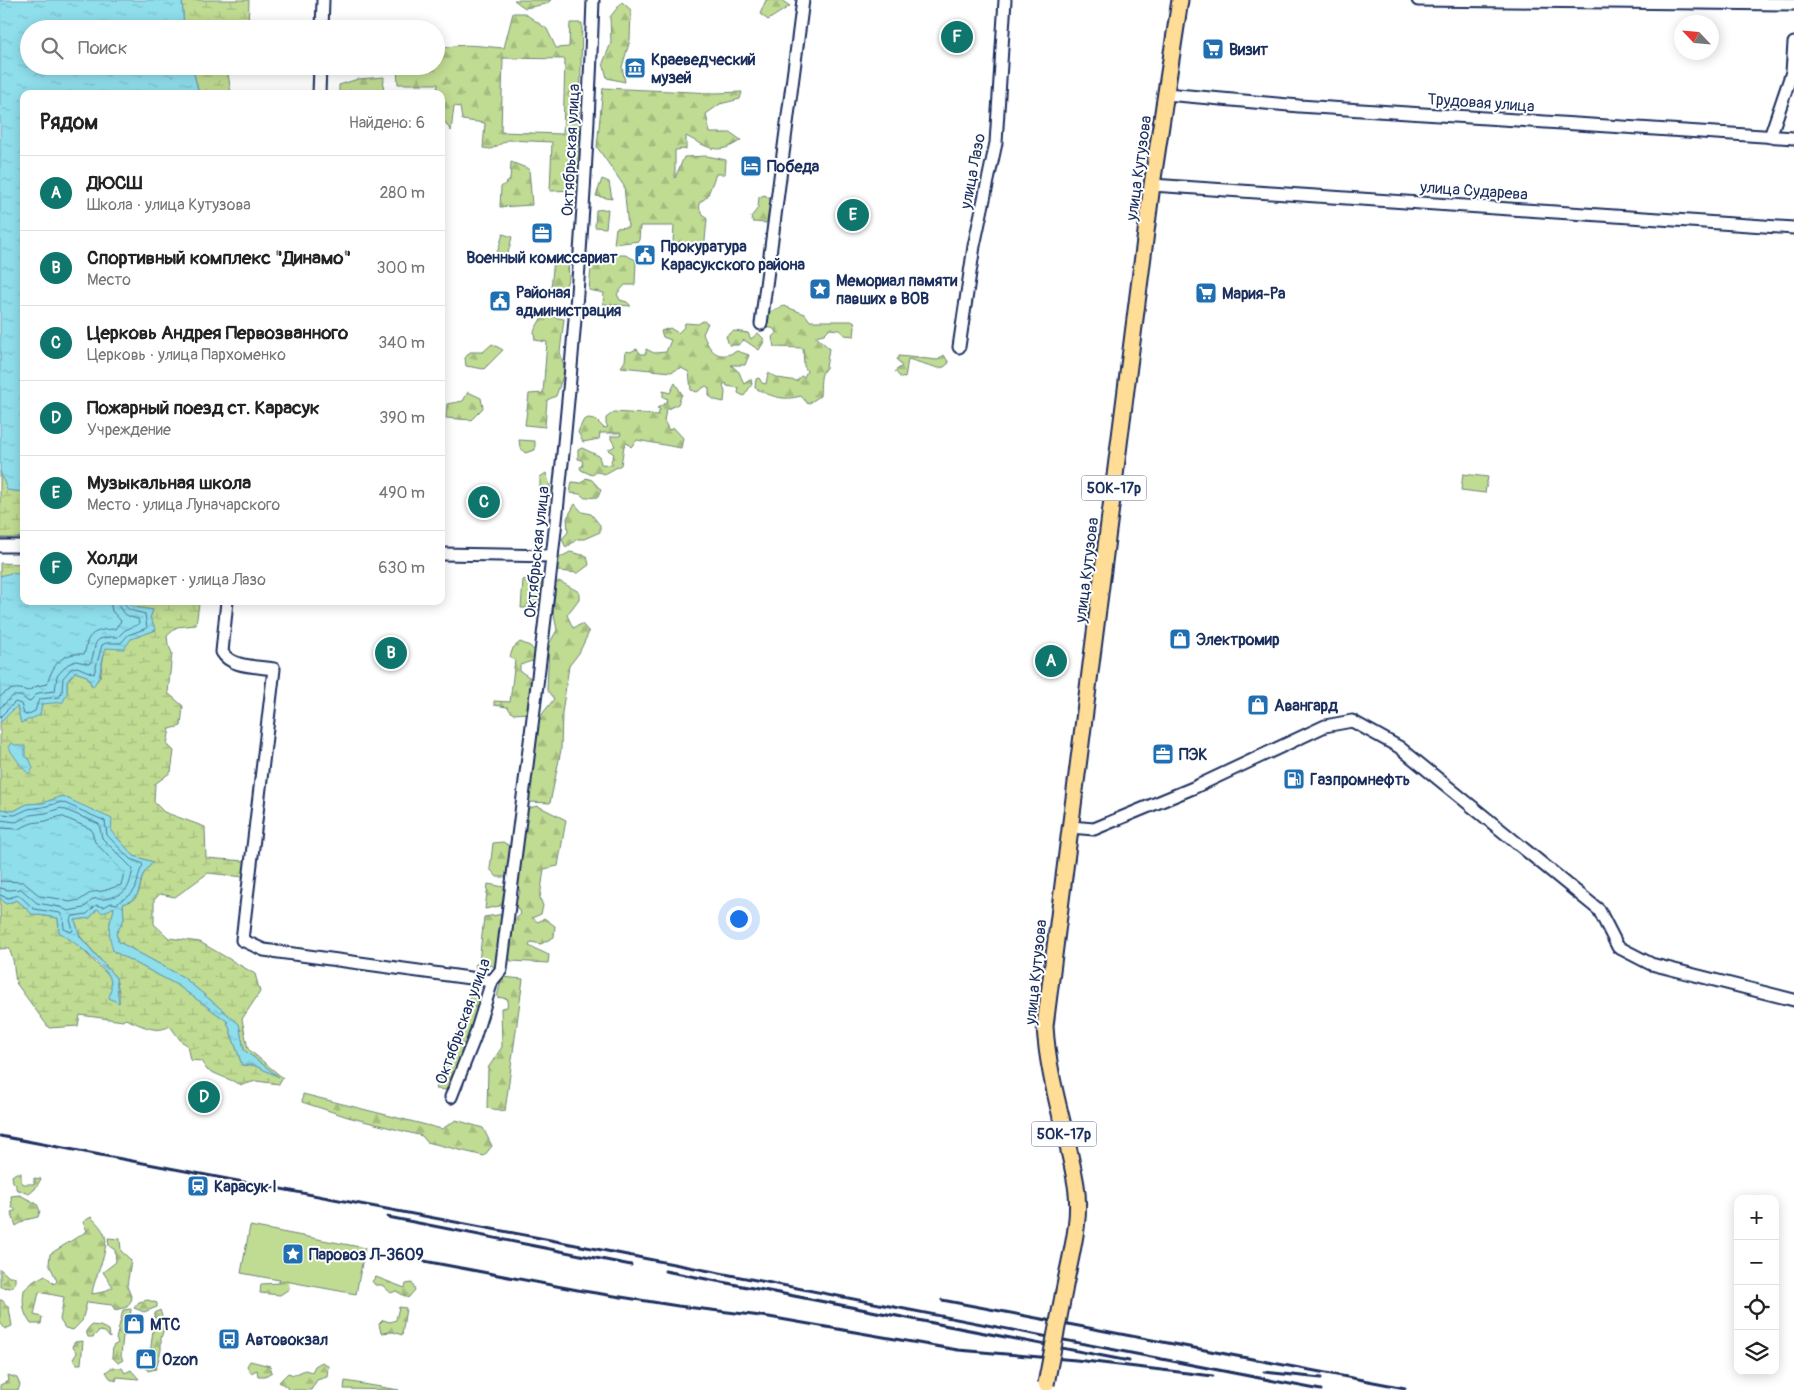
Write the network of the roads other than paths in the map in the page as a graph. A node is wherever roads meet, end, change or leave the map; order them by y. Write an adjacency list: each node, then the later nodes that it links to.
1 (323, 0): 8 (street)
2 (593, 0): 22 (street, Октябрьская улица)
3 (803, 0): 17 (street)
4 (1005, 0): 18 (street, улица Лазо)
5 (1180, 0): 12 (main road, улица Кутузова / 50К-17р)
6 (1418, 0): 7 (street)
7 (1794, 4)
8 (322, 20)
9 (1794, 43): 13 (street)
10 (320, 75): 11 (street)
11 (319, 90)
12 (1166, 94): 13 (street, Трудовая улица); 15 (main road, улица Кутузова / 50К-17р)
13 (1770, 137): 14 (street, Трудовая улица)
14 (1794, 138)
15 (1152, 185): 16 (street, улица Сударева); 24 (main road, улица Кутузова / 50К-17р)
16 (1794, 228)
17 (761, 324)
18 (959, 347)
19 (0, 546): 20 (street)
20 (20, 546)
21 (445, 554): 22 (street)
22 (552, 556): 25 (street, Октябрьская улица)
23 (227, 605): 25 (street)
24 (1070, 827): 26 (street); 28 (main road, улица Кутузова / 50К-17р, bridge)
25 (492, 981): 27 (street, Октябрьская улица)
26 (1794, 1000)
27 (451, 1097)
28 (1045, 1387)

